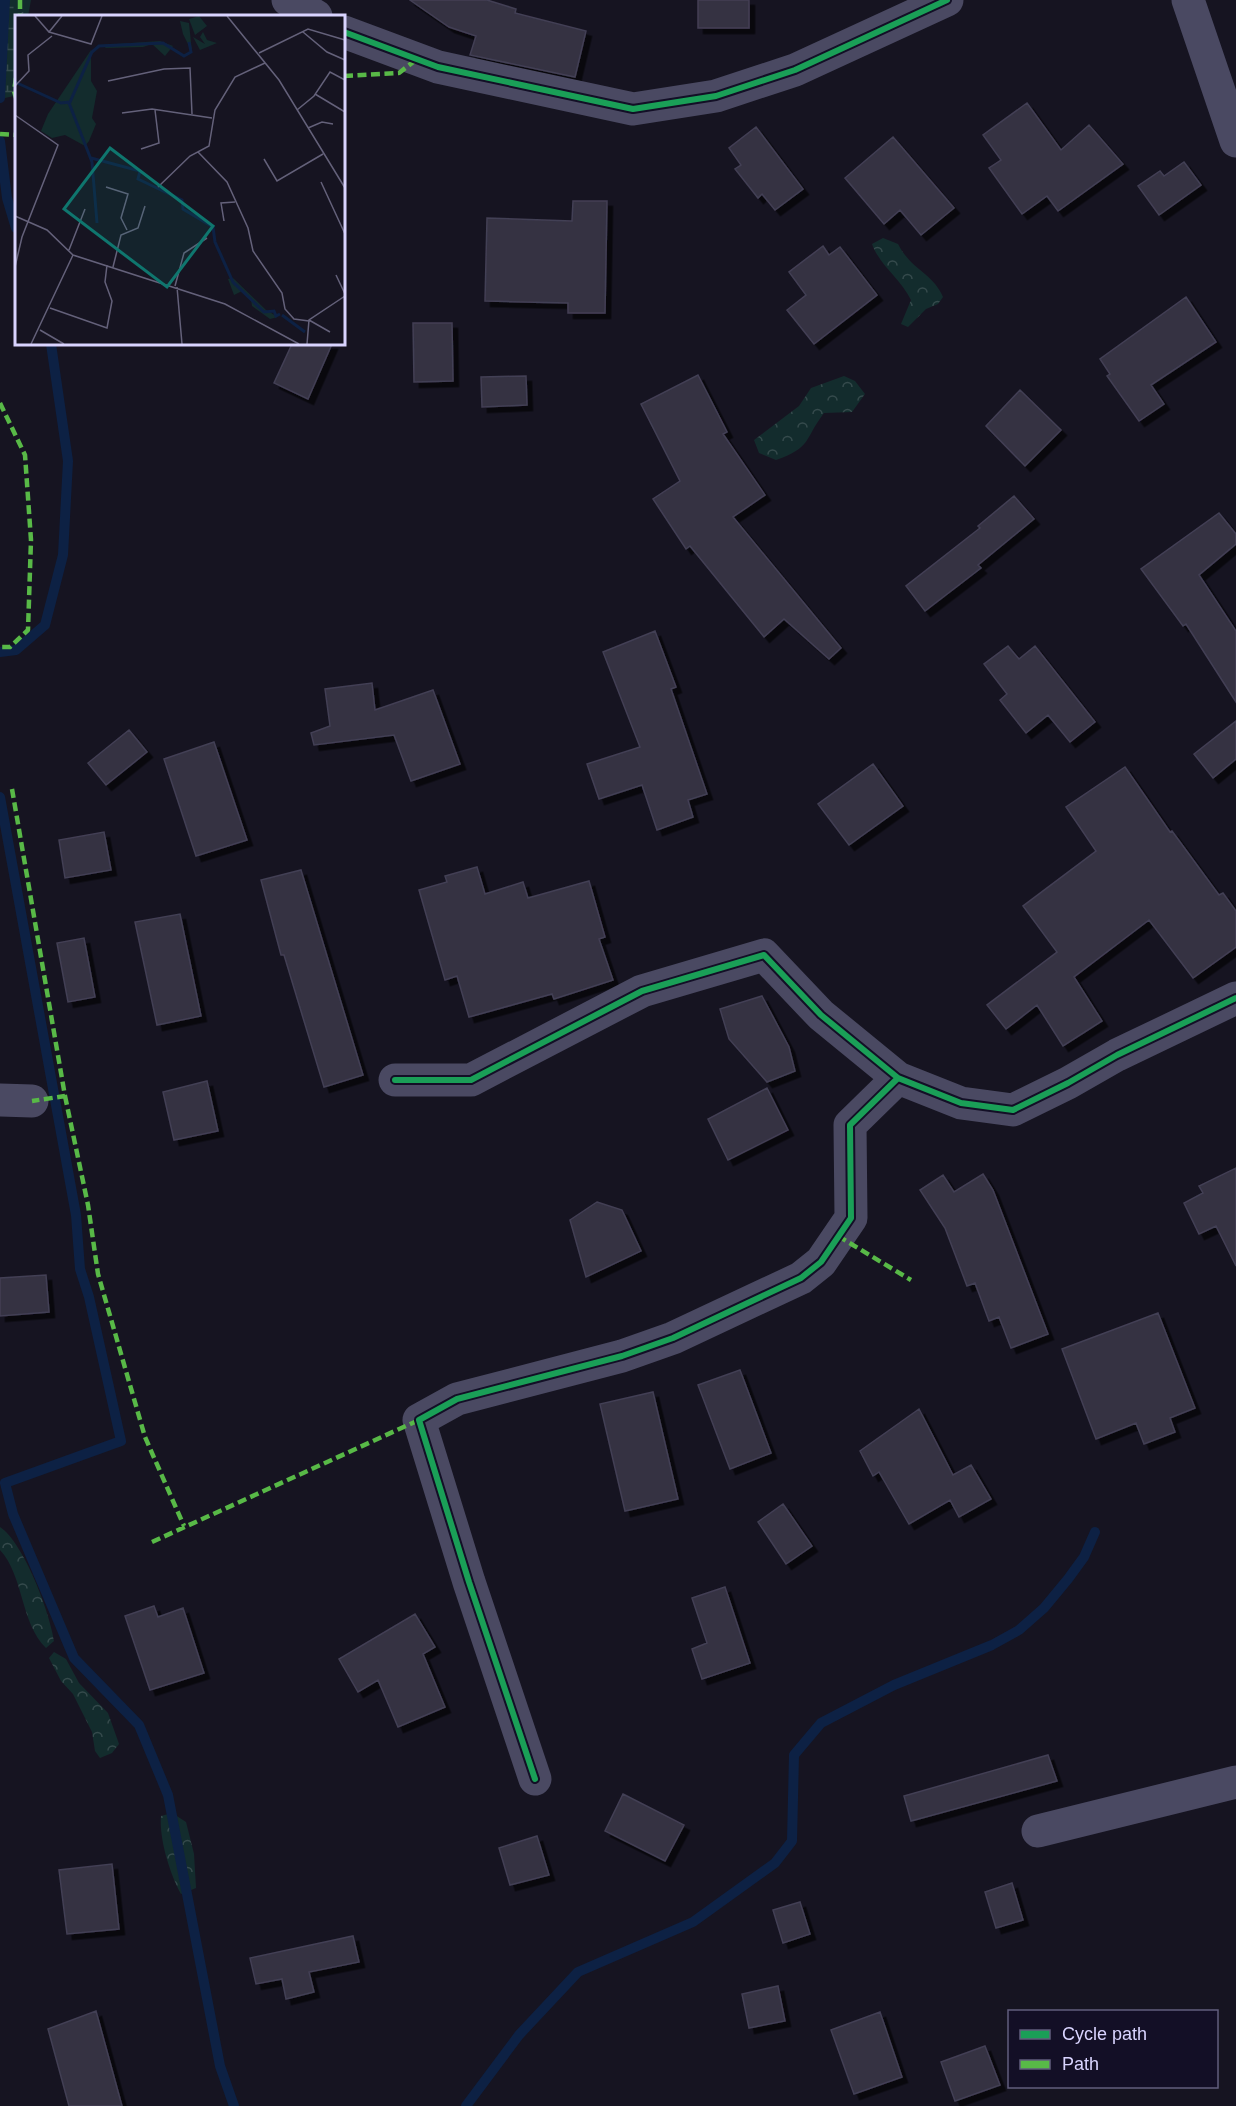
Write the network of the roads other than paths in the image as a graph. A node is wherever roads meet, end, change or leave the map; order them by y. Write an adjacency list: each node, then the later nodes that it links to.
1 (288, 0): 4 (street)
2 (947, 0): 5 (street)
3 (1188, 0): 6 (street)
4 (314, 15)
5 (345, 32)
6 (1236, 141)
7 (1236, 999): 8 (street)
8 (898, 1078): 9 (street); 10 (street)
9 (395, 1080)
10 (535, 1779)
11 (1236, 1782): 12 (street)
12 (1038, 1831)

